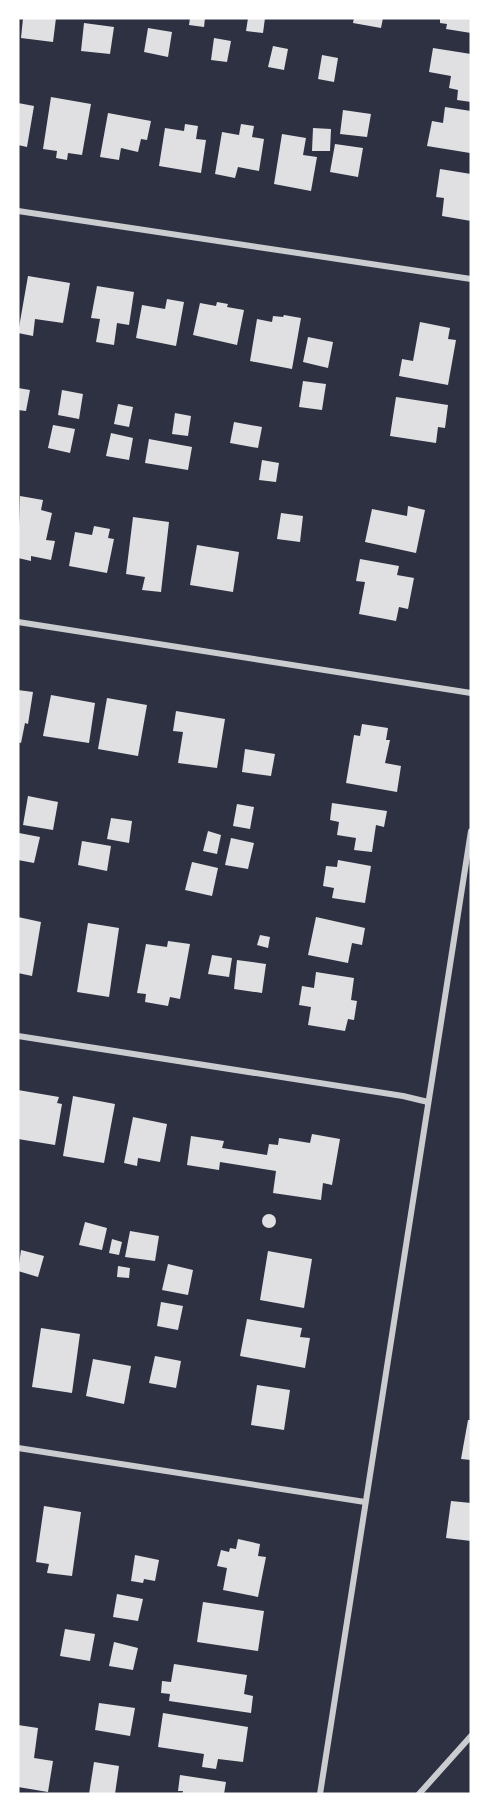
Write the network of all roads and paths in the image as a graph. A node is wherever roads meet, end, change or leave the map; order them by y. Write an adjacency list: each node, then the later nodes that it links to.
1 (18, 211): 2 (street)
2 (471, 279)
3 (18, 622): 4 (street)
4 (471, 693)
5 (471, 831): 7 (street)
6 (18, 1036): 7 (street)
7 (428, 1102): 9 (street)
8 (18, 1448): 9 (street)
9 (365, 1502): 11 (street)
10 (471, 1736): 12 (street)
11 (320, 1794)
12 (419, 1794)

